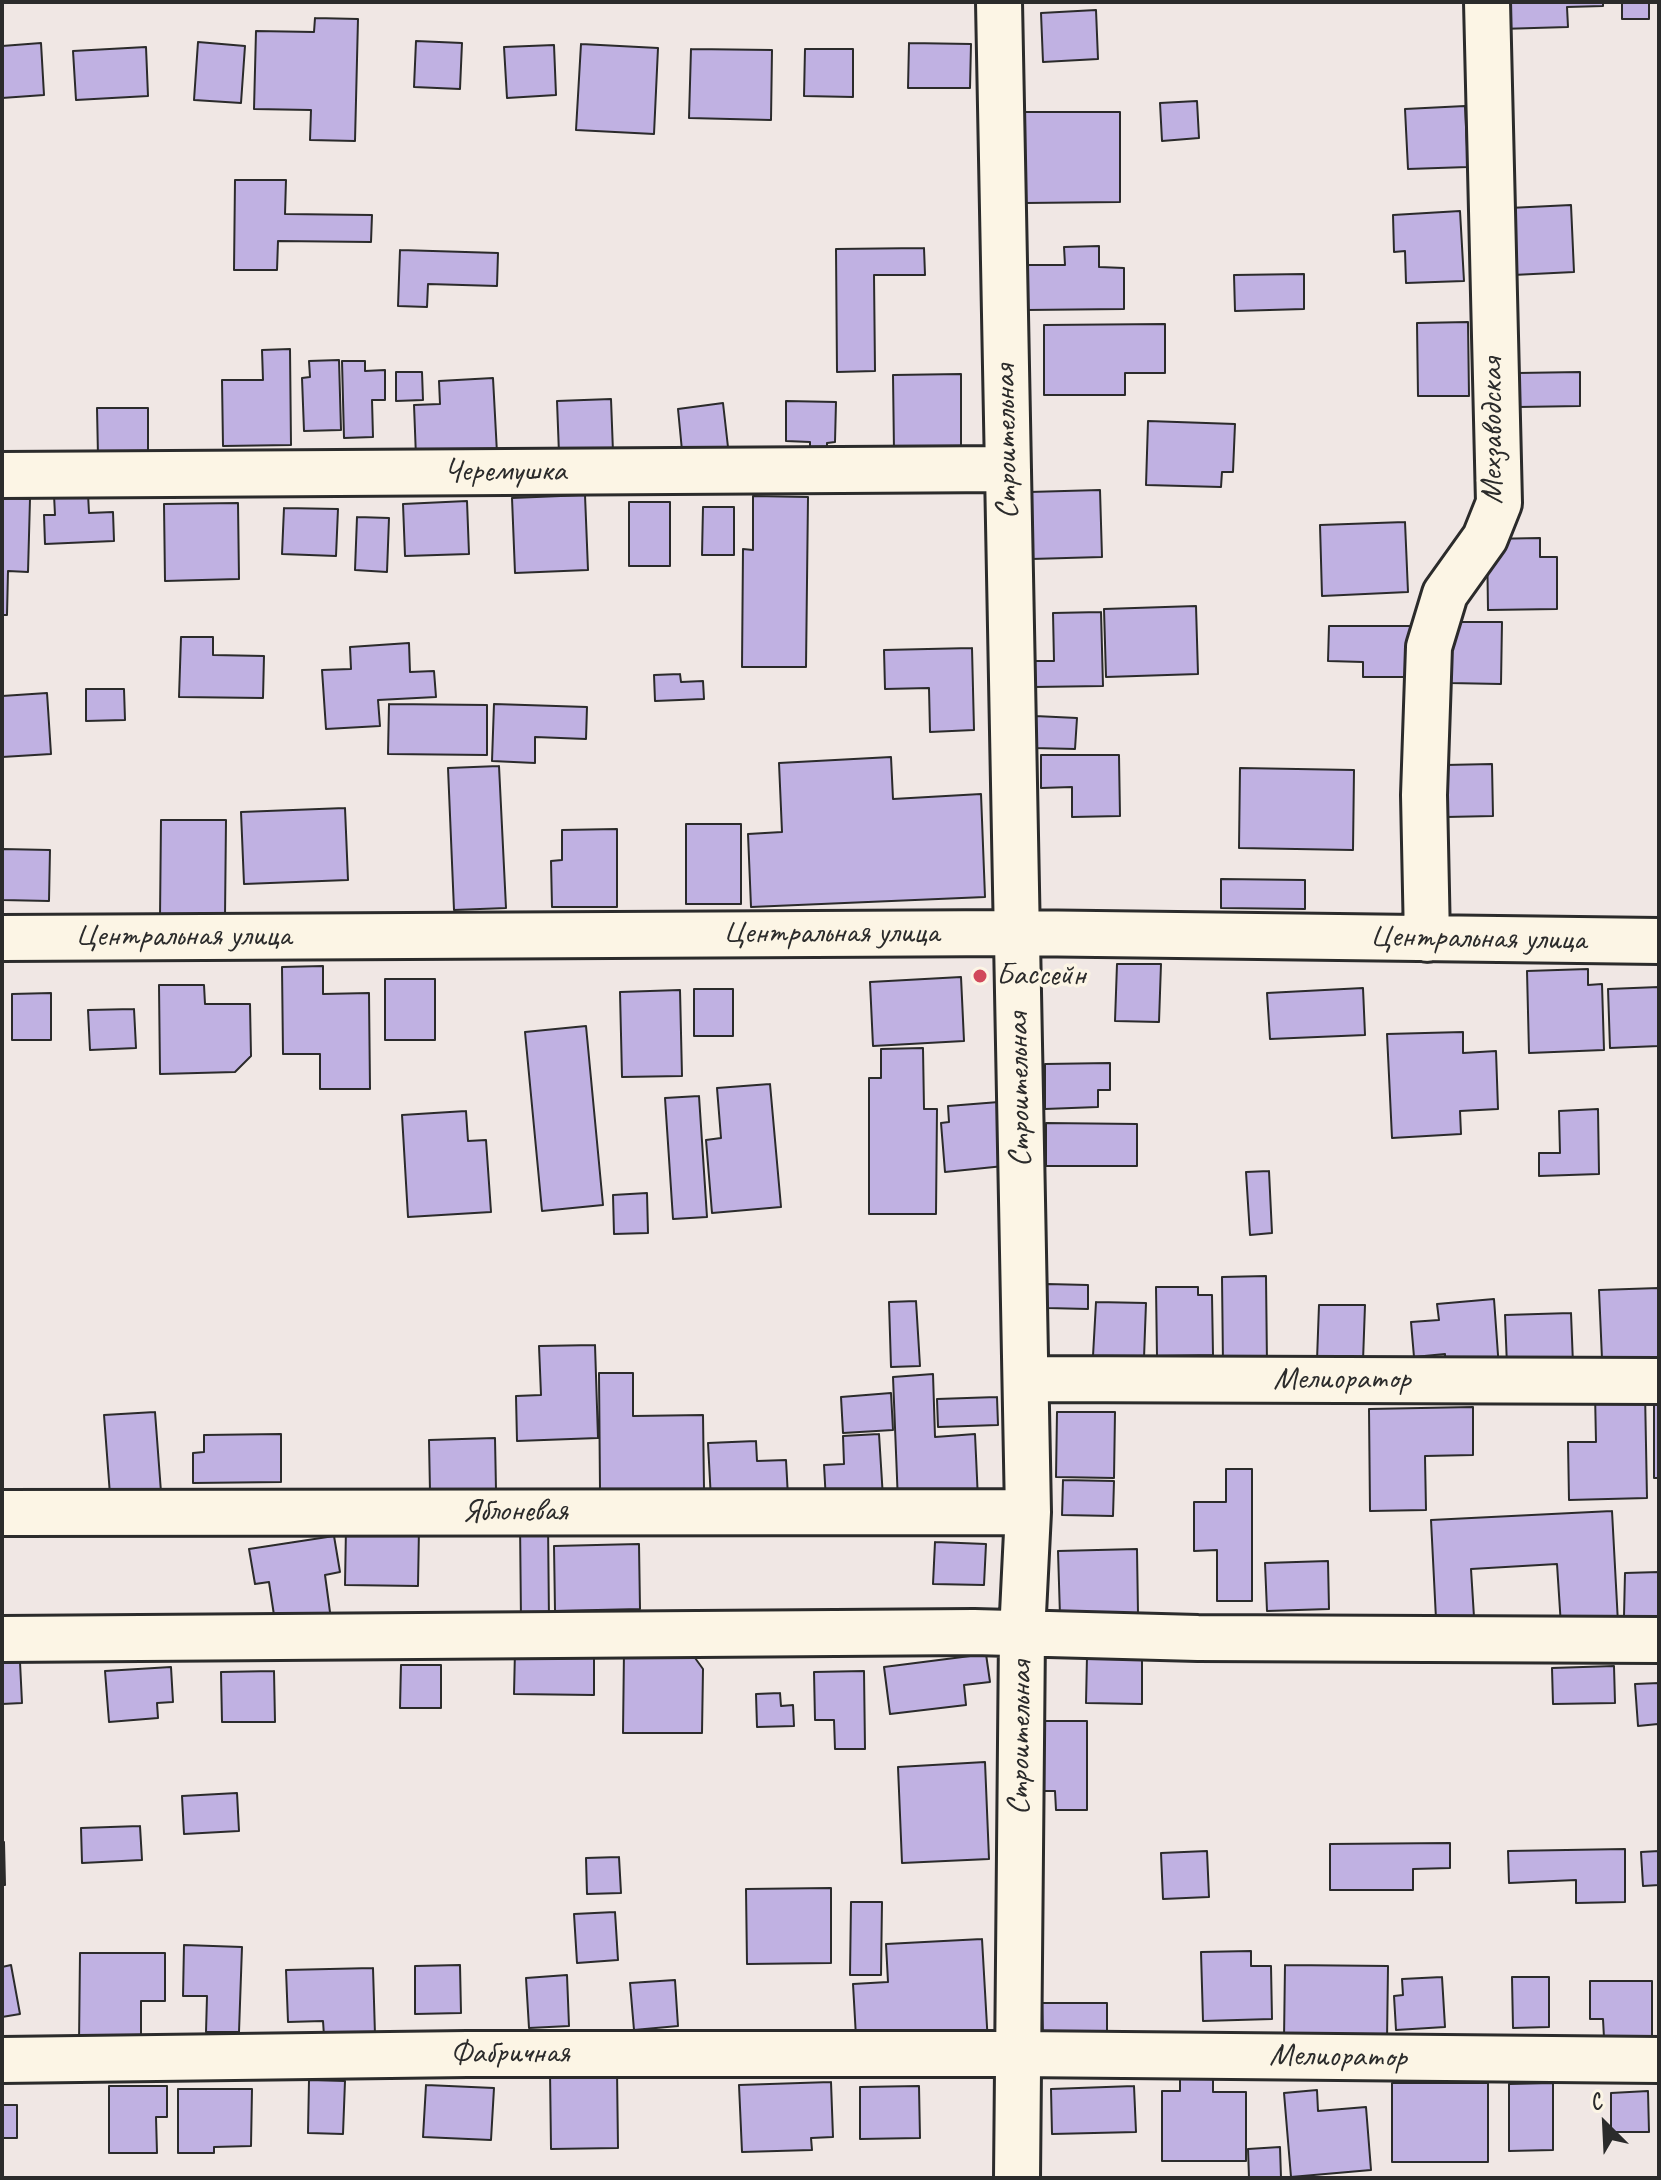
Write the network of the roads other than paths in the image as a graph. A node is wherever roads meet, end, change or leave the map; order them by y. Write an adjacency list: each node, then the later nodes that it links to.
1 (999, 2): 3 (street, Строительная)
2 (1487, 2): 7 (street, Мехзаводская)
3 (1008, 469): 4 (street, Черемушка); 5 (street, Строительная)
4 (2, 475)
5 (1017, 933): 6 (street, Центральная улица); 7 (street, Центральная улица); 9 (street, Строительная)
6 (2, 938)
7 (1427, 939): 8 (street, Центральная улица)
8 (1659, 941)
9 (1026, 1379): 10 (street, Мелиоратор); 11 (street, Строительная)
10 (1659, 1381)
11 (1028, 1512): 12 (street, Яблоневая); 13 (street, Строительная)
12 (2, 1513)
13 (1022, 1634): 14 (street); 15 (street); 16 (street, Строительная)
14 (2, 1639)
15 (1659, 1640)
16 (1017, 2054): 17 (street, Фабричная); 18 (street, Мелиоратор); 19 (street, Строительная)
17 (2, 2060)
18 (1659, 2060)
19 (1017, 2178)

